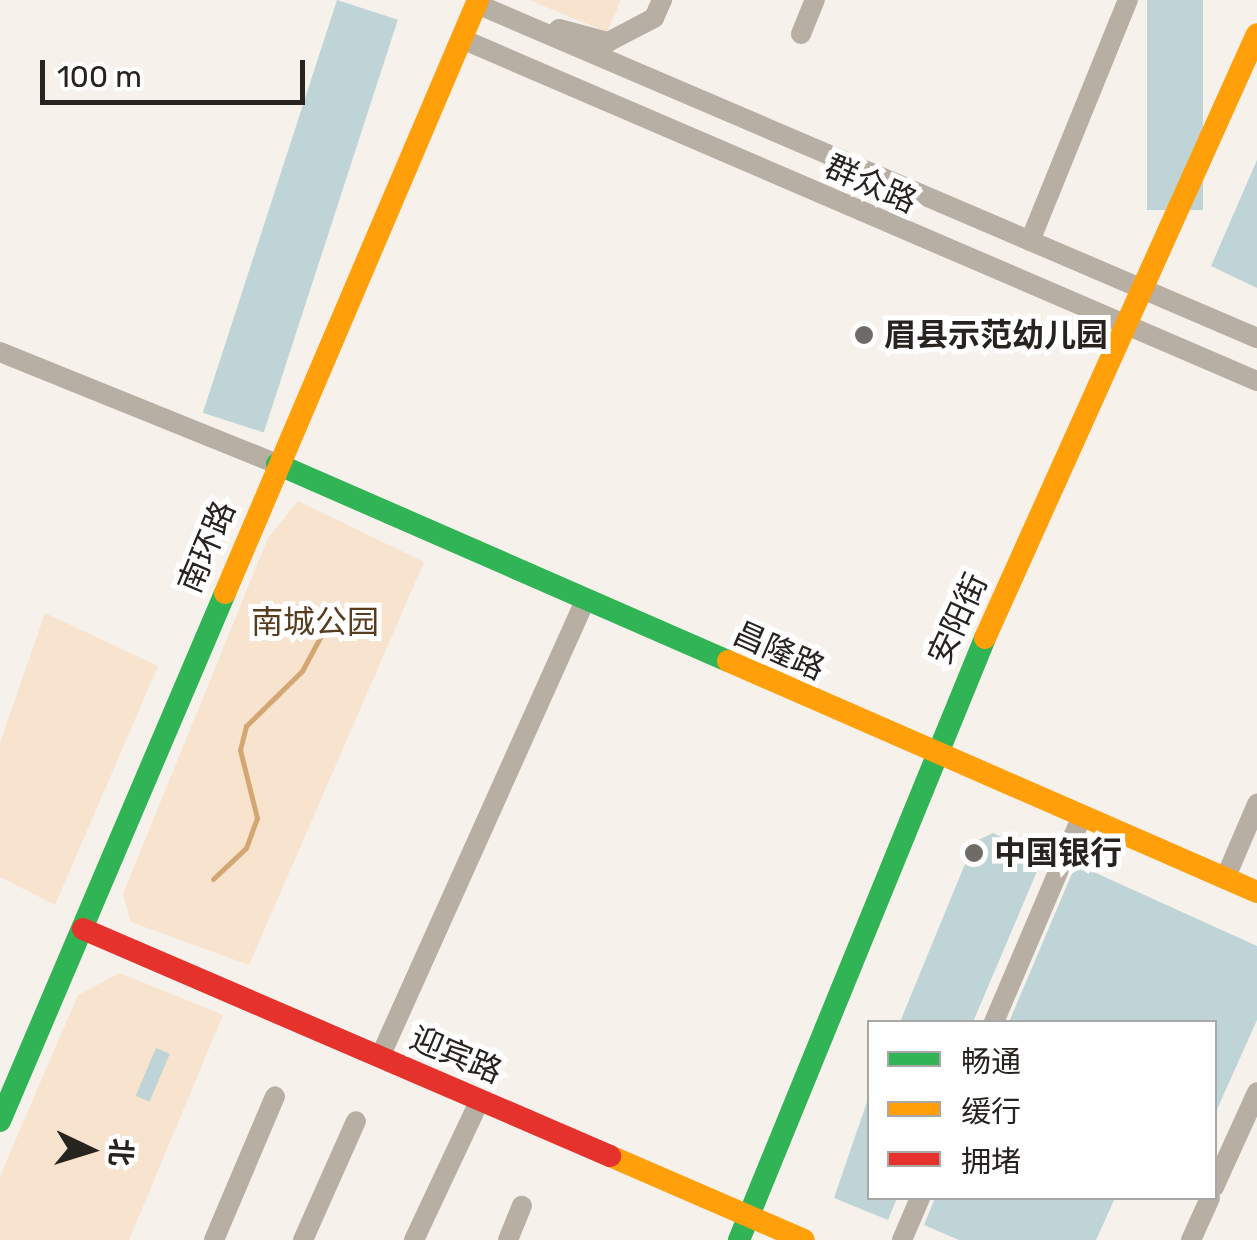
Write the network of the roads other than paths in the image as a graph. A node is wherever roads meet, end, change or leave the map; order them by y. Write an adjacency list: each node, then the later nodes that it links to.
1 (662, 0): 5 (street)
2 (814, 0): 6 (street)
3 (1128, 0): 9 (street)
4 (478, 2): 5 (street, 群众路); 8 (main road, 南环路)
5 (529, 28): 9 (street, 群众路)
6 (800, 34)
7 (1257, 34): 10 (main road, 安阳街)
8 (462, 39): 11 (street, 群众路); 15 (main road, 南环路)
9 (1030, 241): 10 (street, 群众路)
10 (1144, 292): 11 (main road, 安阳街); 12 (street, 群众路)
11 (1127, 328): 14 (street, 群众路); 17 (main road, 安阳街)
12 (1257, 338)
13 (0, 352): 15 (street)
14 (1257, 381)
15 (278, 464): 16 (main road, 昌隆路); 22 (main road, 南环路)
16 (585, 601): 17 (main road, 昌隆路); 24 (street)
17 (932, 754): 19 (main road, 昌隆路); 34 (main road, 安阳街)
18 (1257, 804): 20 (street)
19 (1082, 818): 20 (main road, 昌隆路); 23 (street)
20 (1225, 879): 21 (main road, 昌隆路)
21 (1257, 892)
22 (83, 929): 24 (main road, 迎宾路); 29 (main road, 南环路)
23 (995, 1020)
24 (380, 1057): 27 (main road, 迎宾路)
25 (1257, 1092): 30 (street)
26 (275, 1096): 35 (street)
27 (480, 1100): 34 (main road, 迎宾路); 37 (street)
28 (356, 1120): 36 (street)
29 (0, 1122)
30 (1217, 1180)
31 (919, 1200): 41 (street)
32 (1209, 1200): 42 (street)
33 (522, 1206): 38 (street)
34 (750, 1216): 39 (main road, 安阳街); 40 (main road, 迎宾路)
35 (214, 1240)
36 (303, 1240)
37 (414, 1240)
38 (508, 1240)
39 (739, 1240)
40 (804, 1240)
41 (902, 1240)
42 (1191, 1240)

